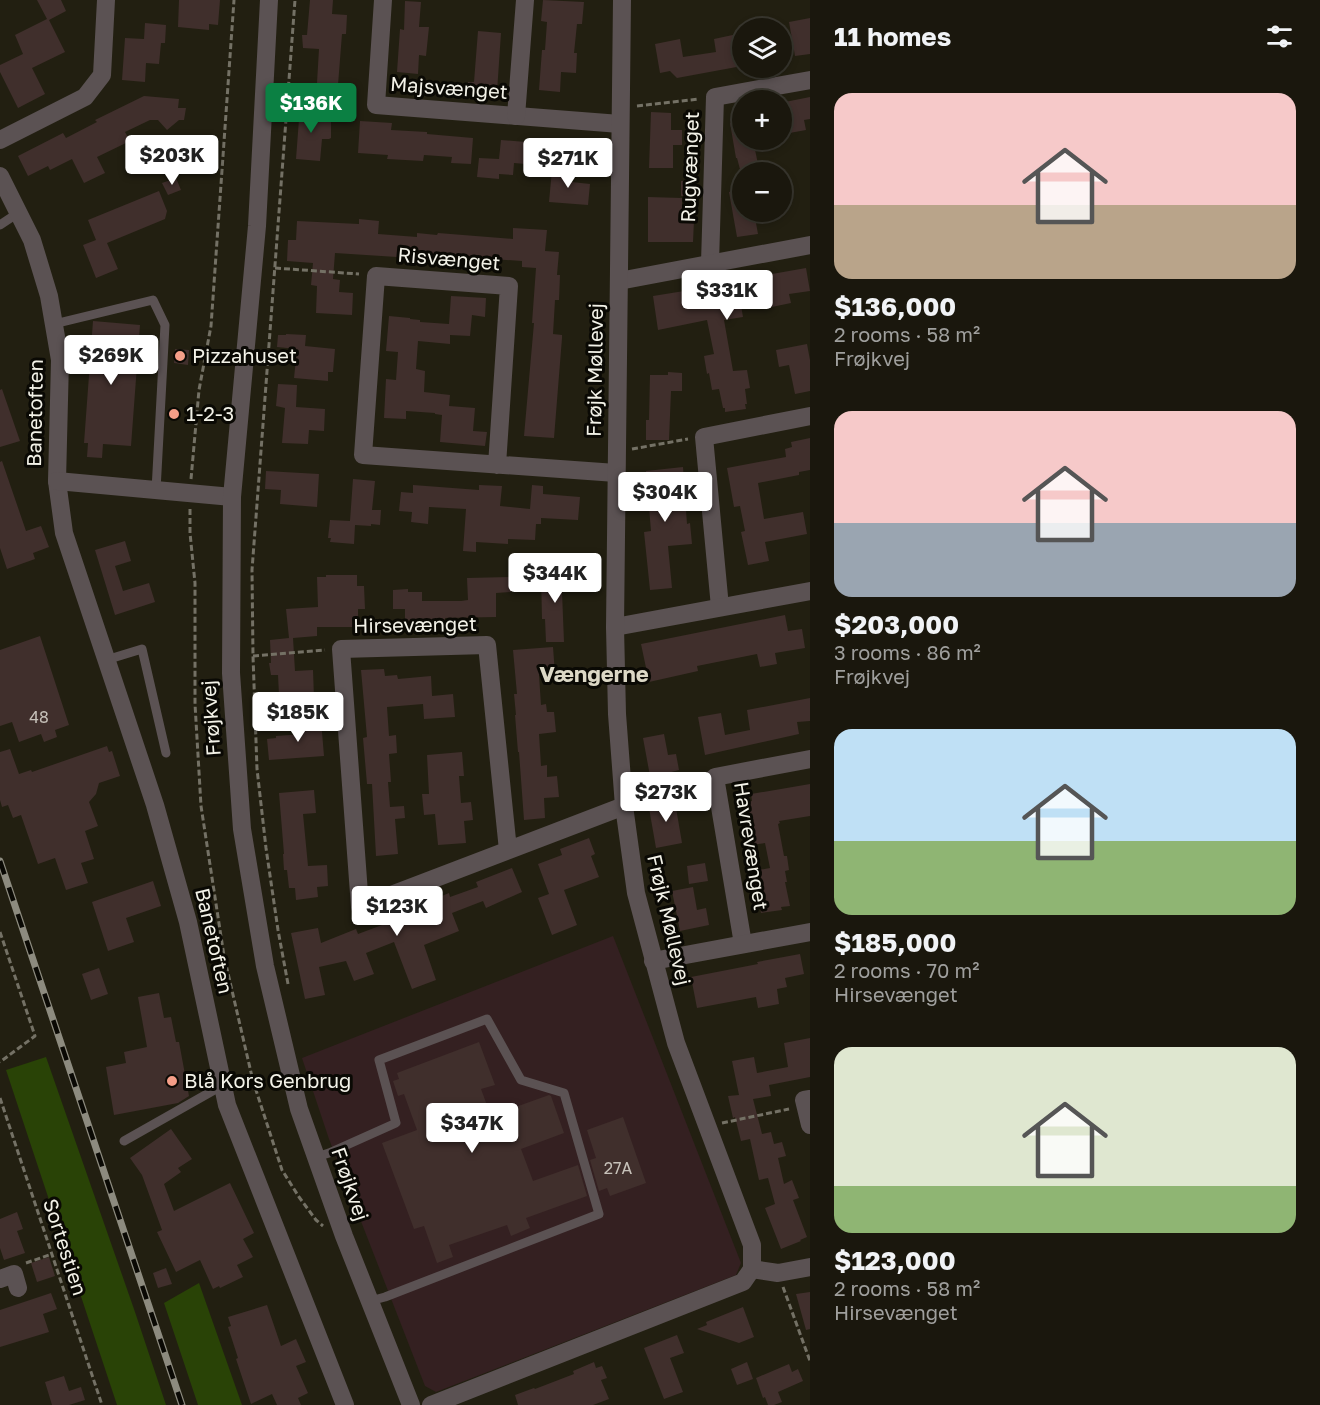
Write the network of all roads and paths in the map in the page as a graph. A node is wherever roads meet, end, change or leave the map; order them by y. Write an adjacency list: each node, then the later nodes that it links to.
1 (106, 0): 12 (street)
2 (295, 0): 18 (path)
3 (383, 0): 10 (street, Majsvænget)
4 (525, 0): 10 (street, Majsvænget)
5 (622, 0): 11 (street, Frøjk Møllevej)
6 (269, 1): 29 (street, Frøjkvej)
7 (810, 80): 8 (street, Rugvænget)
8 (715, 97): 9 (path); 17 (street, Rugvænget)
9 (636, 106)
10 (516, 116): 11 (street, Majsvænget)
11 (620, 124): 20 (street, Frøjk Møllevej)
12 (0, 140)
13 (0, 176): 14 (street, Banetoften)
14 (18, 213): 15 (lane); 21 (street, Banetoften)
15 (0, 225)
16 (810, 245): 17 (street)
17 (710, 263): 20 (street)
18 (275, 268): 19 (path); 34 (path)
19 (376, 276): 25 (street, Risvænget); 25 (street, Risvænget)
20 (619, 281): 26 (street, Frøjk Møllevej)
21 (54, 324): 27 (street, Banetoften); 28 (lane)
22 (810, 416): 23 (street)
23 (704, 436): 24 (path); 31 (street)
24 (631, 449)
25 (497, 465): 26 (street, Risvænget)
26 (616, 473): 32 (street, Frøjk Møllevej)
27 (57, 481): 28 (street, Banetoften); 35 (street, Banetoften)
28 (156, 490): 29 (street, Banetoften)
29 (232, 497): 53 (street, Frøjkvej)
30 (810, 591): 31 (street)
31 (720, 607): 32 (street)
32 (615, 627): 39 (street, Frøjk Møllevej)
33 (340, 649): 34 (path); 40 (street, Hirsevænget); 40 (street, Hirsevænget)
34 (253, 656): 45 (path)
35 (106, 660): 36 (lane); 47 (street, Banetoften)
36 (166, 753)
37 (810, 759): 38 (street, Havrevænget)
38 (715, 777): 39 (path); 43 (street, Havrevænget)
39 (624, 806): 40 (street, Hirsevænget); 44 (street, Frøjk Møllevej)
40 (508, 850)
41 (0, 932): 46 (path)
42 (810, 932): 43 (street)
43 (743, 944): 44 (street)
44 (653, 961): 56 (street, Frøjk Møllevej)
45 (289, 987)
46 (0, 1062)
47 (223, 1085): 52 (lane); 62 (street, Banetoften)
48 (0, 1098): 54 (path, Sortestien)
49 (807, 1100): 50 (path); 51 (street)
50 (722, 1124)
51 (810, 1125)
52 (124, 1141)
53 (316, 1157): 59 (street, Frøjkvej); 59 (lane)
54 (52, 1254): 58 (path); 61 (path, Sortestien)
55 (810, 1267): 57 (street)
56 (752, 1269): 57 (street); 64 (street)
57 (778, 1273): 60 (path)
58 (11, 1280)
59 (370, 1301): 63 (street, Frøjkvej)
60 (810, 1361)
61 (102, 1405)
62 (345, 1405)
63 (411, 1405)
64 (431, 1405)

